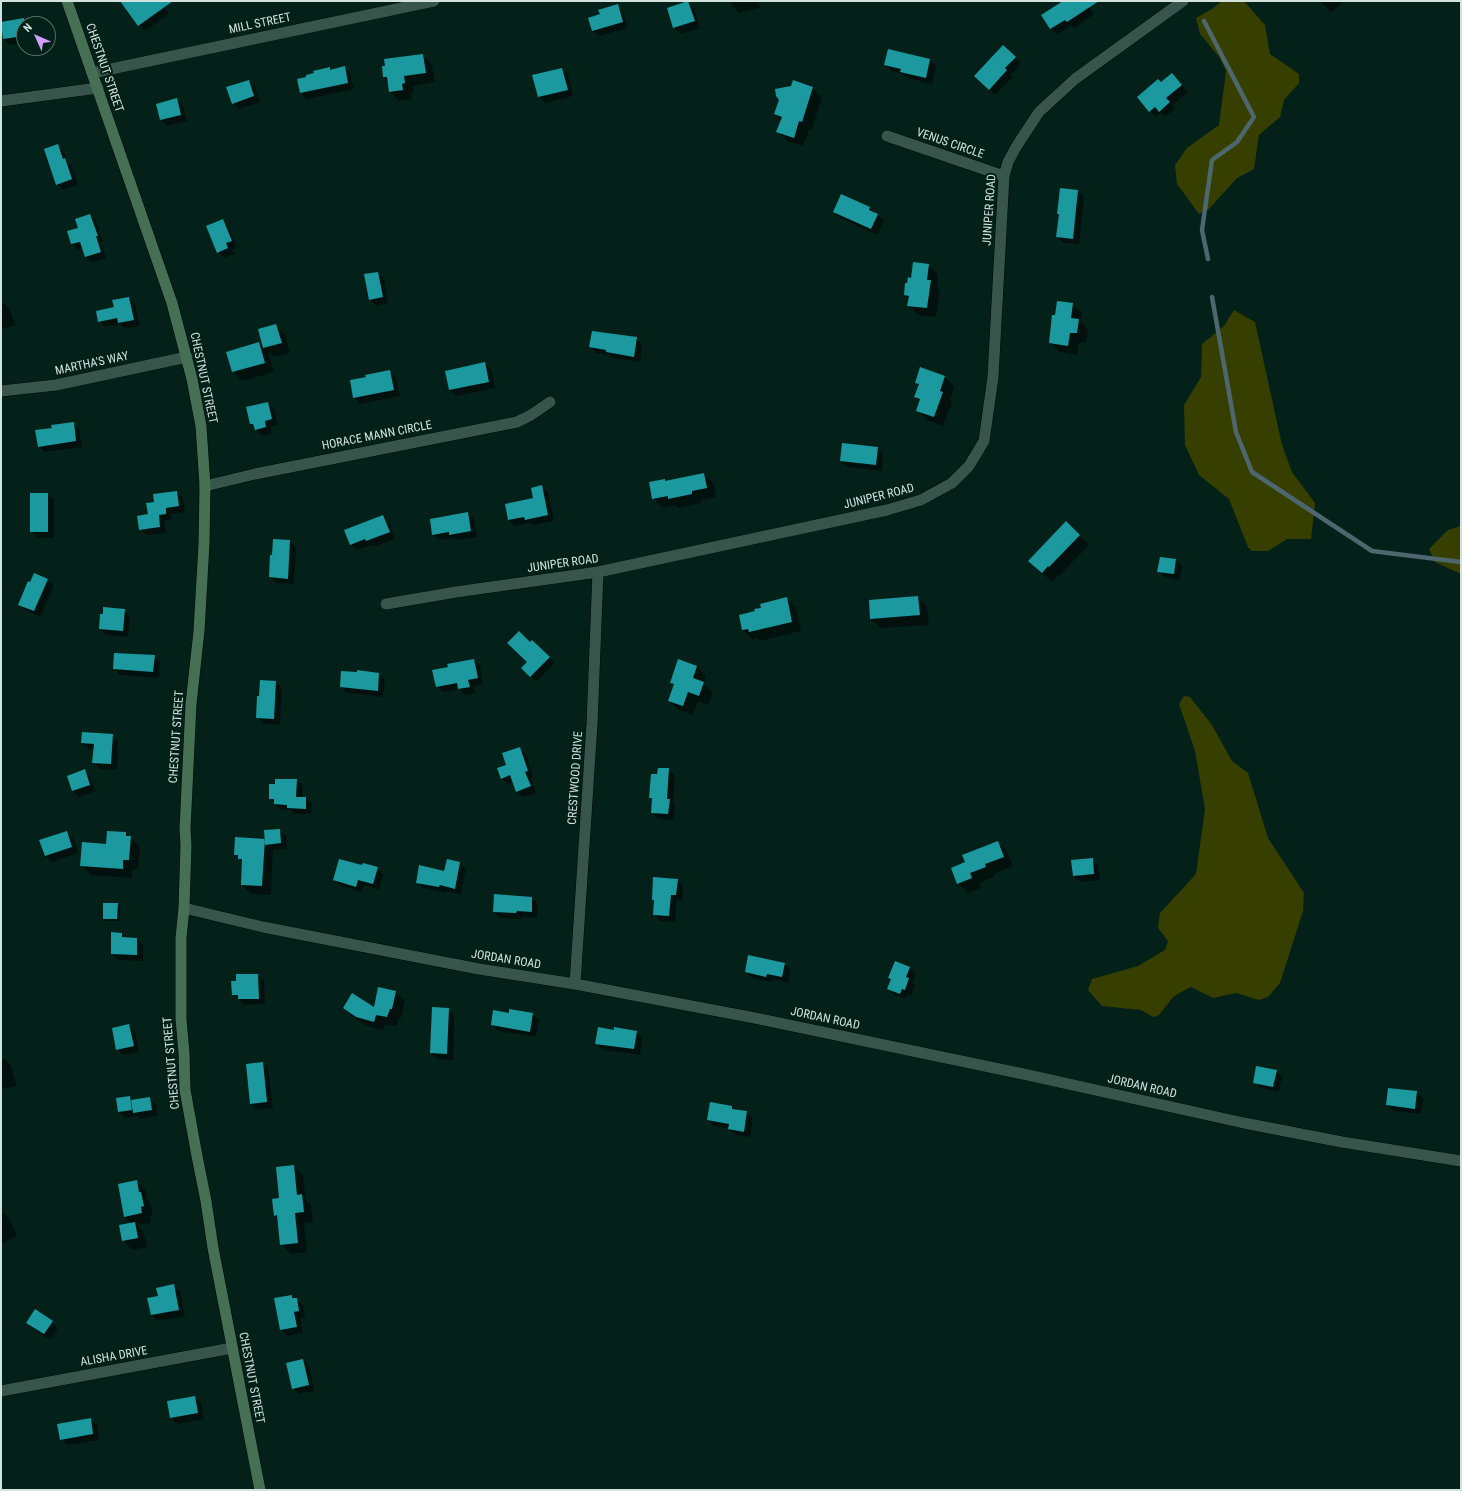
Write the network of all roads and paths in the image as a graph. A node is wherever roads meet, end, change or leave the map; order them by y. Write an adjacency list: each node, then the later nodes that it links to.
1 (67, 1): 4 (main road, CHESTNUT STREET)
2 (434, 1): 4 (street, MILL STREET)
3 (1183, 1): 8 (street, JUNIPER ROAD)
4 (92, 73): 5 (main road, CHESTNUT STREET)
5 (98, 88): 6 (street); 9 (main road, CHESTNUT STREET)
6 (1, 101)
7 (887, 136): 8 (street, VENUS CIRCLE)
8 (1004, 176): 13 (street, JUNIPER ROAD)
9 (187, 357): 10 (street, MARTHA'S WAY); 12 (main road, CHESTNUT STREET)
10 (1, 391)
11 (550, 402): 12 (street, HORACE MANN CIRCLE)
12 (205, 486): 15 (main road, CHESTNUT STREET)
13 (598, 572): 14 (street, JUNIPER ROAD); 16 (street, CRESTWOOD DRIVE)
14 (386, 604)
15 (184, 908): 16 (street, JORDAN ROAD); 18 (main road, CHESTNUT STREET)
16 (575, 984): 17 (street, JORDAN ROAD)
17 (1461, 1161)
18 (232, 1348): 19 (street, ALISHA DRIVE); 20 (main road, CHESTNUT STREET)
19 (1, 1391)
20 (260, 1490)

